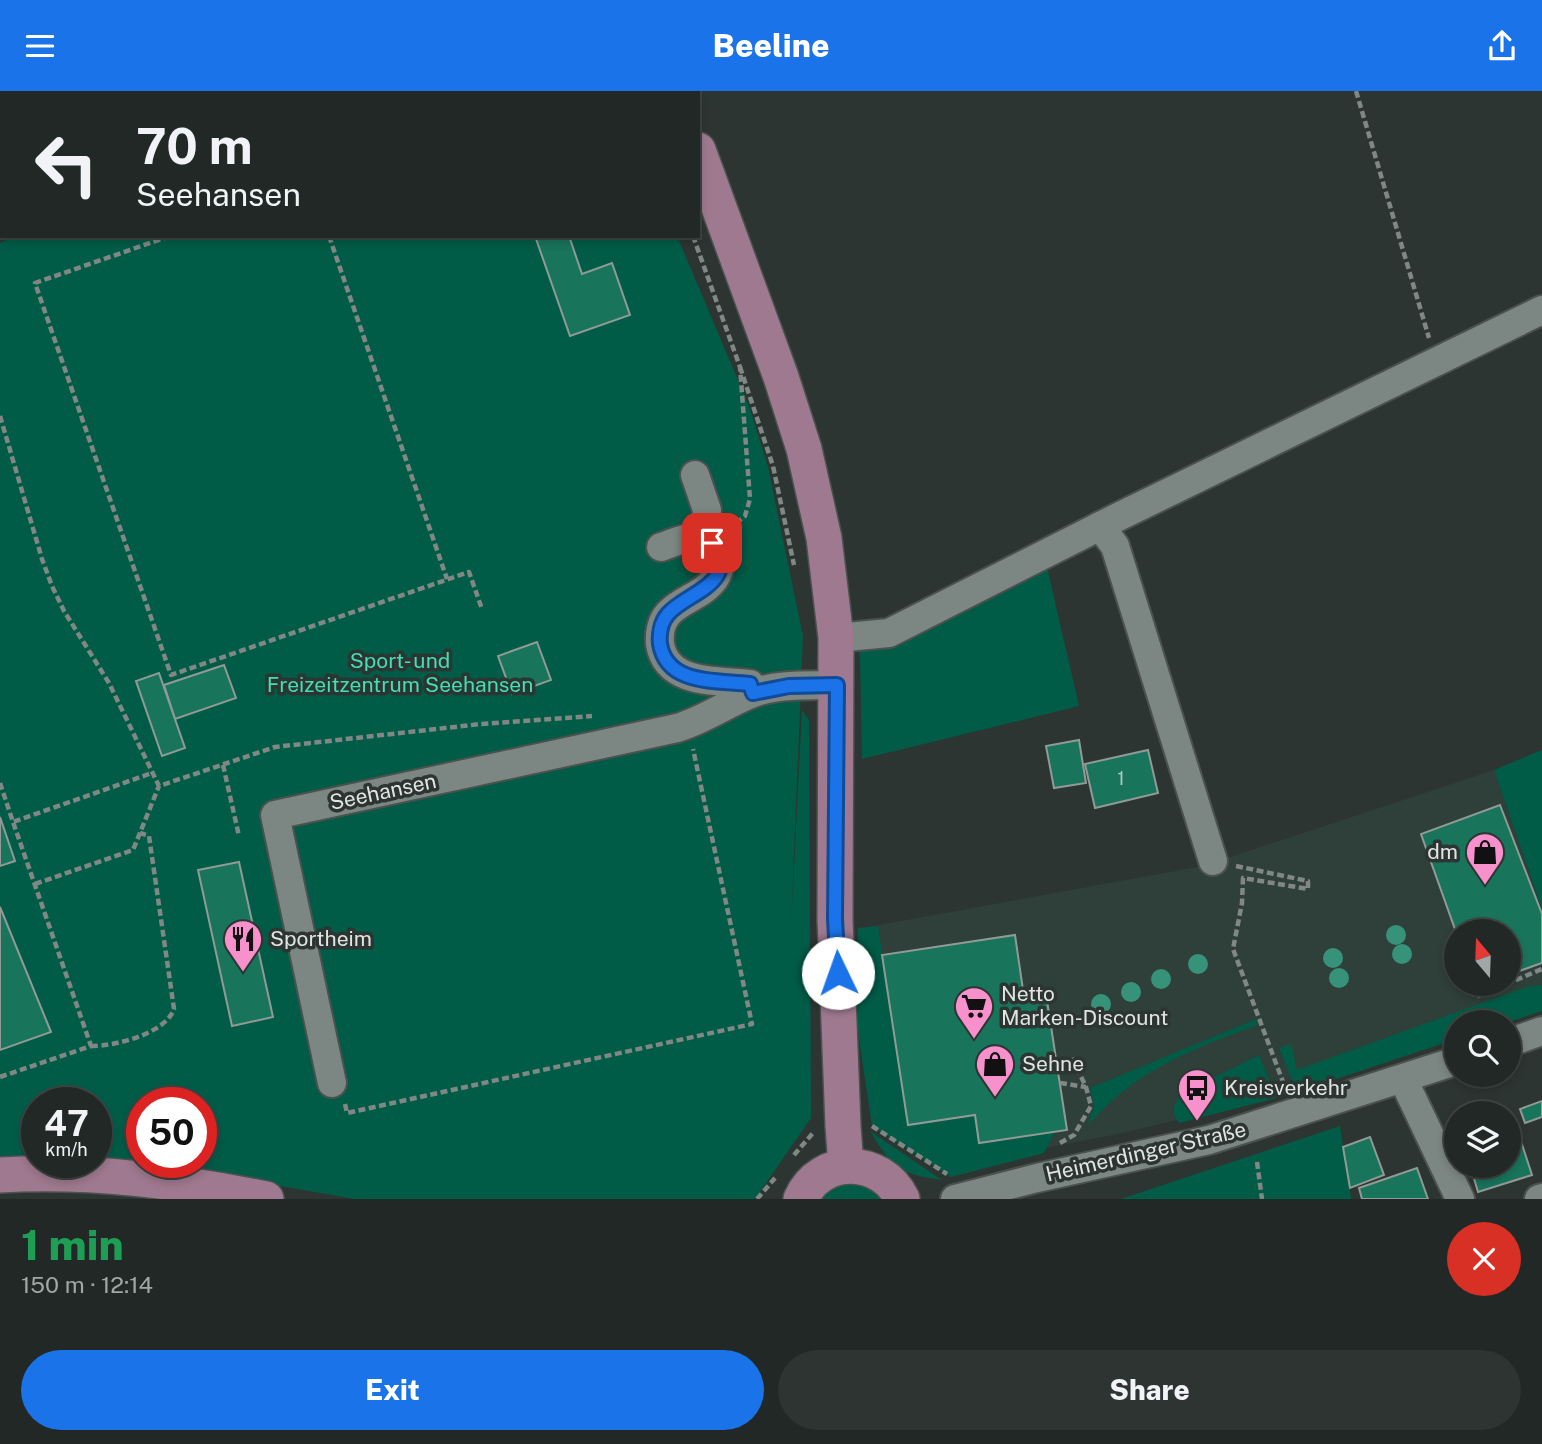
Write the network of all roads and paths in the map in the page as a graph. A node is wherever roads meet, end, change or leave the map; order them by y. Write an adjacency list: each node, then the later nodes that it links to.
1 (1356, 91): 7 (path)
2 (700, 155): 17 (main road)
3 (164, 238): 15 (path)
4 (330, 238): 15 (path)
5 (694, 238): 8 (path)
6 (1542, 310): 7 (street)
7 (1440, 360): 11 (street)
8 (740, 366): 12 (path); 14 (path)
9 (0, 416): 23 (path)
10 (695, 475): 12 (street)
11 (1100, 526): 17 (street); 29 (street)
12 (704, 539): 13 (street); 19 (street)
13 (661, 547)
14 (795, 570)
15 (447, 579): 16 (path)
16 (482, 609)
17 (836, 638): 18 (main road)
18 (837, 685): 19 (street, Seehansen); 45 (main road)
19 (753, 693): 21 (street, Seehansen)
20 (604, 715): 22 (path)
21 (677, 729): 40 (street, Seehansen); 40 (path)
22 (223, 765): 25 (path); 28 (path)
23 (152, 773): 25 (path); 26 (path)
24 (0, 783): 26 (path)
25 (159, 786): 27 (path)
26 (13, 822): 30 (path)
27 (140, 833): 30 (path); 35 (path)
28 (239, 836)
29 (1213, 861): 43 (path)
30 (35, 884): 35 (path)
31 (1542, 969): 32 (path)
32 (1521, 978)
33 (1542, 1031): 34 (street)
34 (1521, 1038)
35 (91, 1046): 38 (path)
36 (1071, 1056): 42 (path)
37 (1444, 1065): 39 (street, Heimerdinger Straße)
38 (0, 1077)
39 (1404, 1079): 43 (street, Heimerdinger Straße); 53 (street)
40 (332, 1083)
41 (1060, 1083): 42 (path)
42 (1086, 1087): 47 (path)
43 (1294, 1114): 47 (street, Heimerdinger Straße)
44 (1256, 1161): 52 (path)
45 (846, 1166): 49 (main road); 50 (main road)
46 (0, 1175): 48 (main road)
47 (1037, 1178): 51 (street, Heimerdinger Straße)
48 (266, 1199)
49 (801, 1199)
50 (902, 1199)
51 (955, 1199)
52 (1262, 1199)
53 (1460, 1199)

